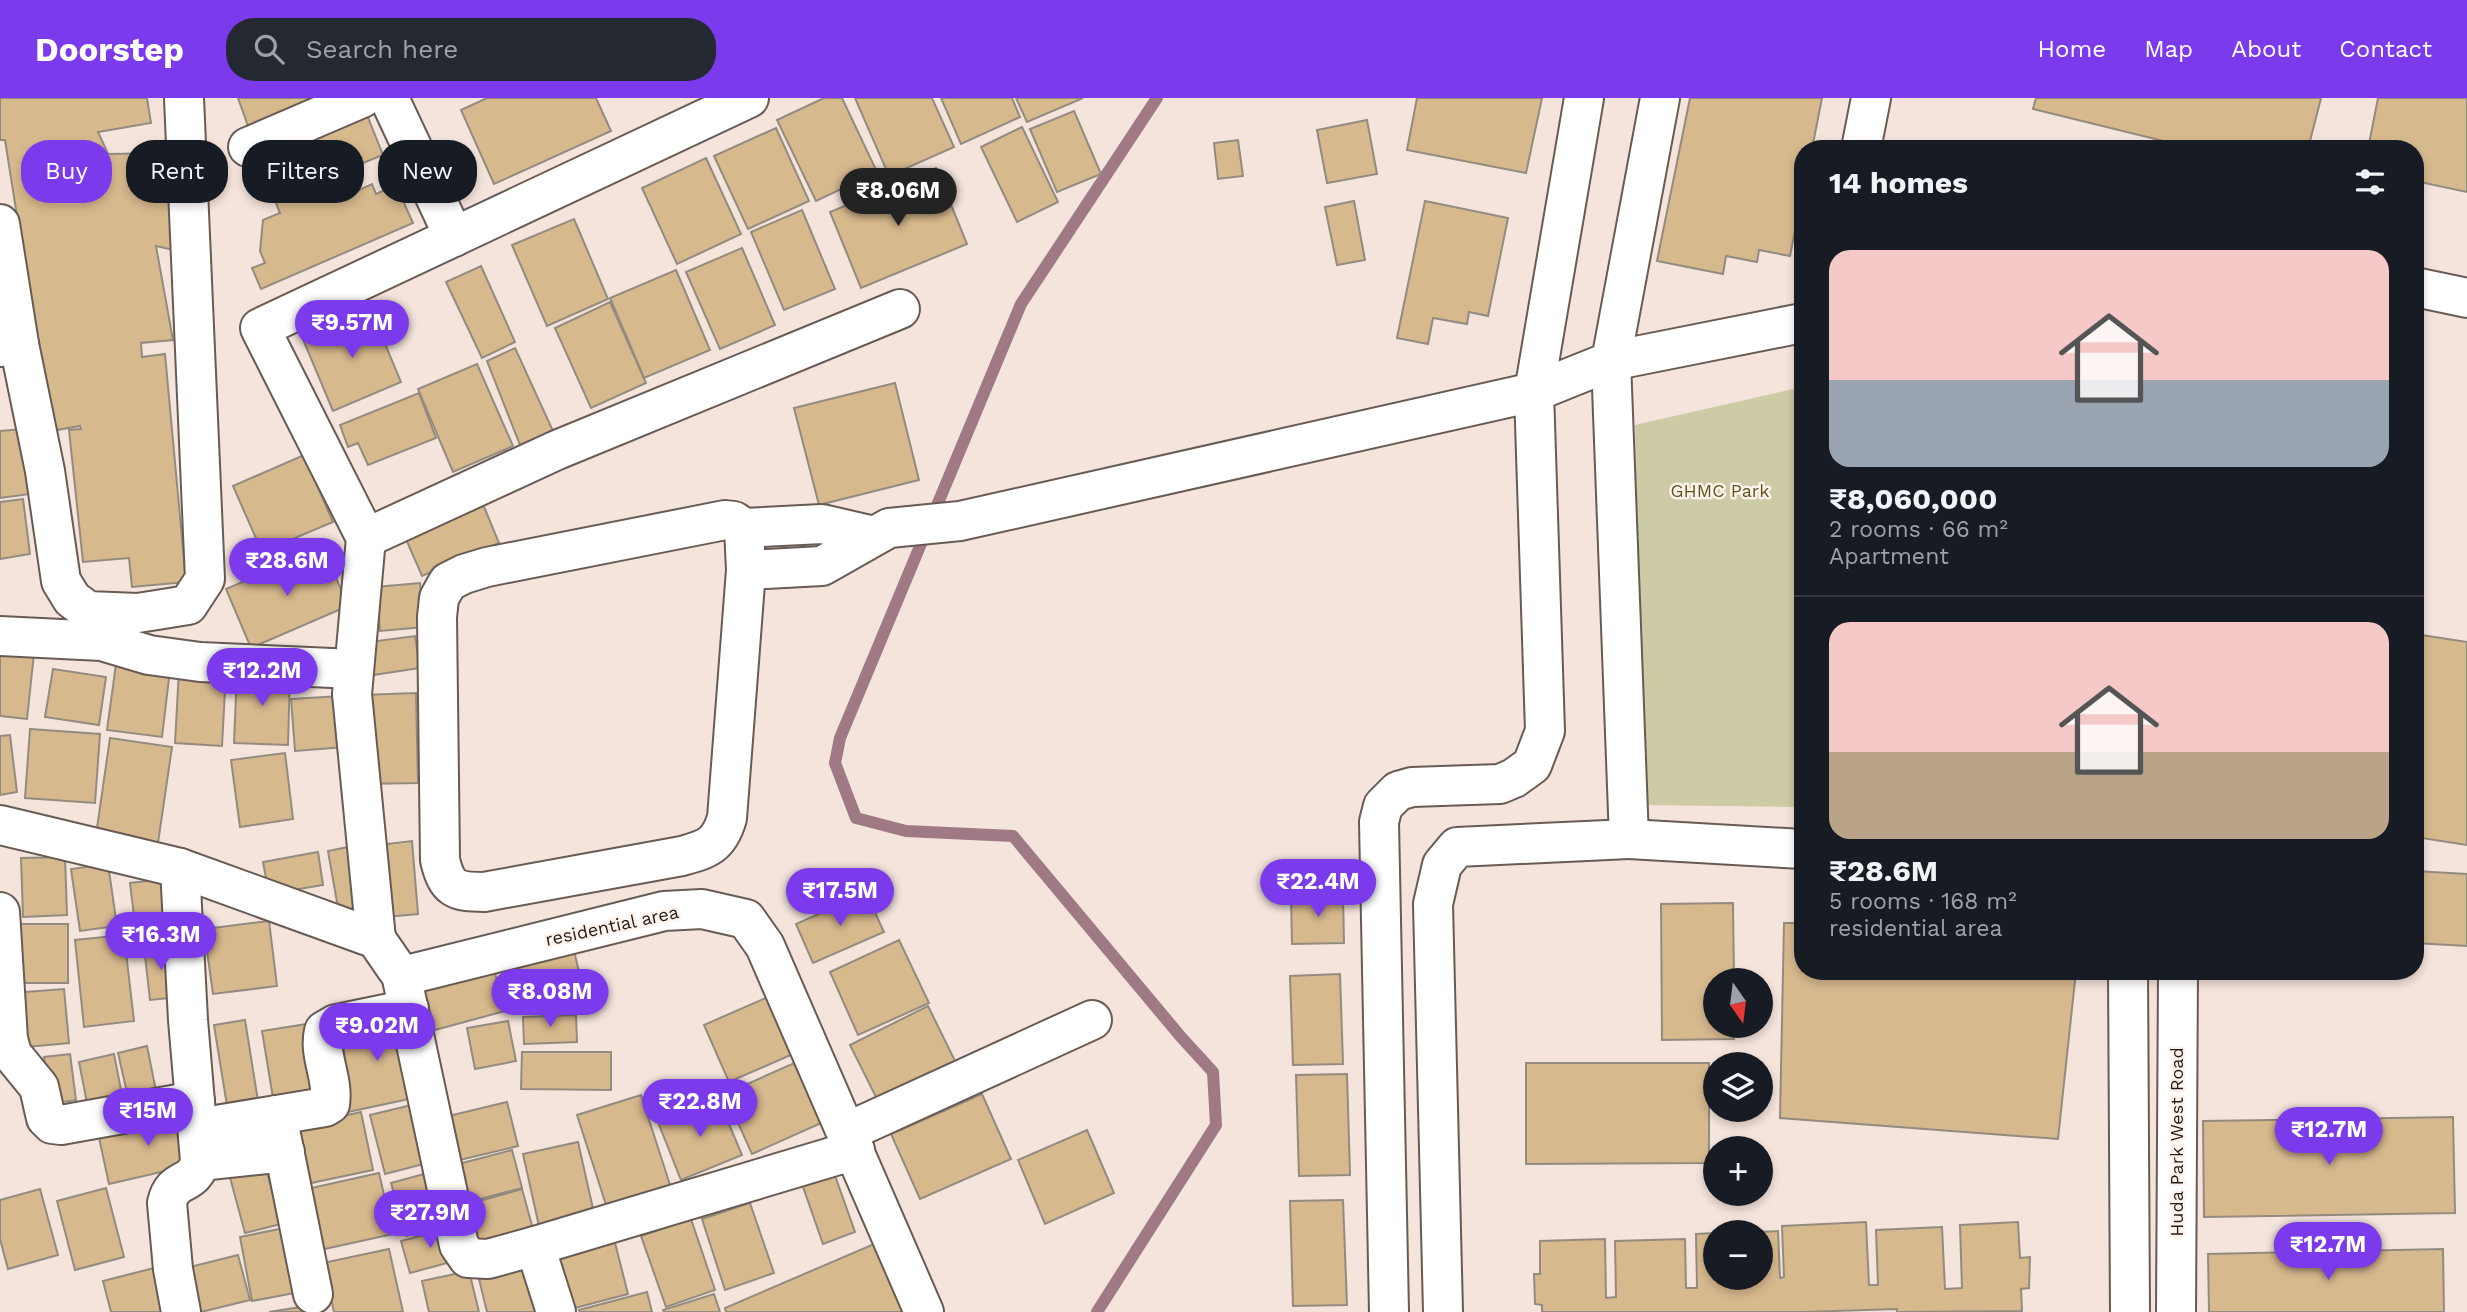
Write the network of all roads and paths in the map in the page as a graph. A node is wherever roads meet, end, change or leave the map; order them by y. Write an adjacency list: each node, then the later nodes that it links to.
1 (184, 98): 16 (street)
2 (362, 98): 8 (street)
3 (389, 98): 11 (street)
4 (749, 98): 11 (street)
5 (1584, 98): 18 (street)
6 (1660, 98): 17 (street)
7 (1871, 98): 9 (street)
8 (264, 140)
9 (1863, 140)
10 (0, 224): 16 (street)
11 (454, 237): 21 (street)
12 (2424, 290): 13 (street)
13 (2467, 298)
14 (900, 309): 21 (street)
15 (1794, 325): 17 (street)
16 (9, 345)
17 (1611, 361): 18 (street); 26 (street)
18 (1534, 392): 20 (street); 44 (street)
19 (744, 528): 20 (street); 22 (street); 22 (street)
20 (881, 532): 22 (street)
21 (366, 538): 24 (street)
22 (746, 570)
23 (0, 636): 24 (street)
24 (354, 669): 30 (street)
25 (0, 825): 28 (street)
26 (1629, 839): 27 (street); 45 (street)
27 (1794, 849)
28 (180, 868): 30 (street); 36 (street)
29 (0, 912): 36 (street)
30 (376, 939): 33 (street)
31 (2129, 980): 46 (street)
32 (2178, 980): 47 (street, Huda Park West Road)
33 (405, 992): 35 (street, residential area); 37 (street, residential area); 39 (street)
34 (1092, 1020): 37 (street)
35 (277, 1115): 36 (street); 38 (street)
36 (198, 1130): 38 (street); 41 (street)
37 (851, 1141): 39 (street); 43 (street, residential area)
38 (285, 1152): 40 (street)
39 (536, 1246): 42 (street)
40 (313, 1294)
41 (181, 1312)
42 (556, 1312)
43 (924, 1312)
44 (1389, 1312)
45 (1443, 1312)
46 (2130, 1312)
47 (2176, 1312)

